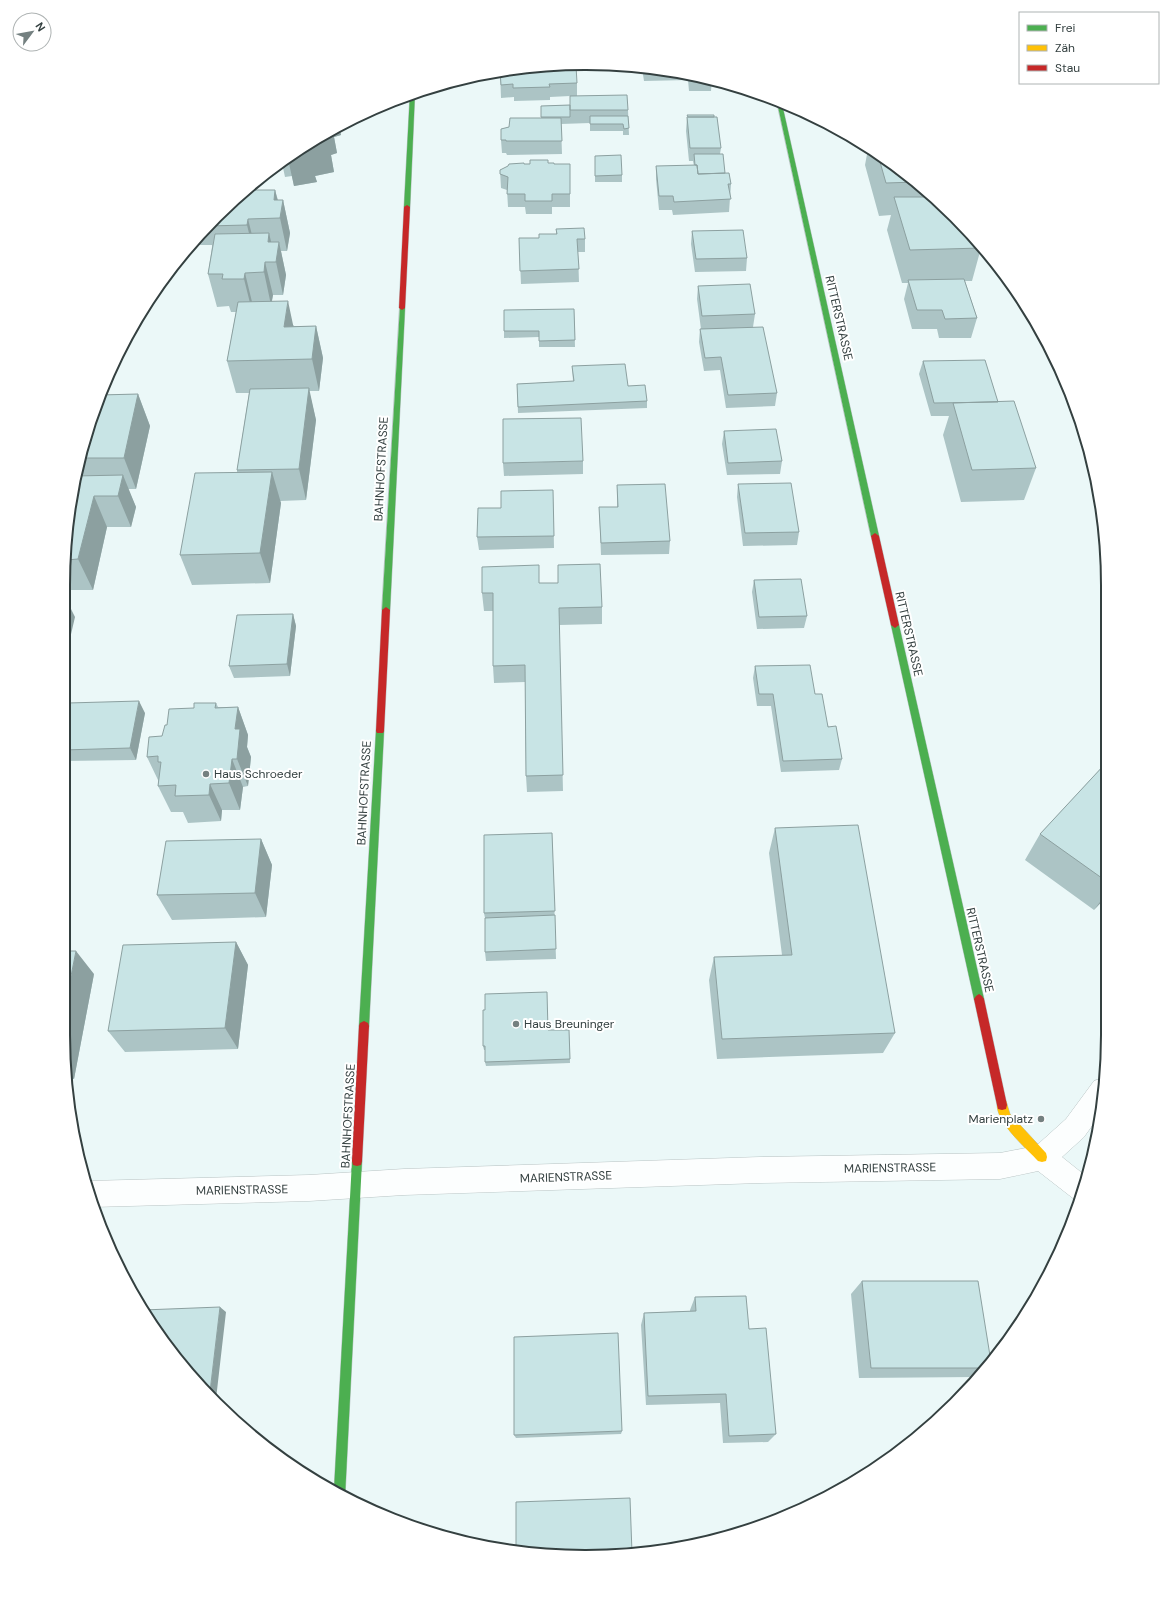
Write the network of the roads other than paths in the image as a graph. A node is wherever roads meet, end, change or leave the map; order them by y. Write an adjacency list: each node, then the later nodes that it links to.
1 (413, 100): 5 (street, BAHNHOFSTRASSE)
2 (780, 108): 4 (street, RITTERSTRASSE)
3 (1097, 1098): 4 (street)
4 (1042, 1157): 5 (street, MARIENSTRASSE); 6 (street)
5 (356, 1184): 7 (street, MARIENSTRASSE); 8 (street, BAHNHOFSTRASSE)
6 (1078, 1186)
7 (95, 1194)
8 (340, 1488)

